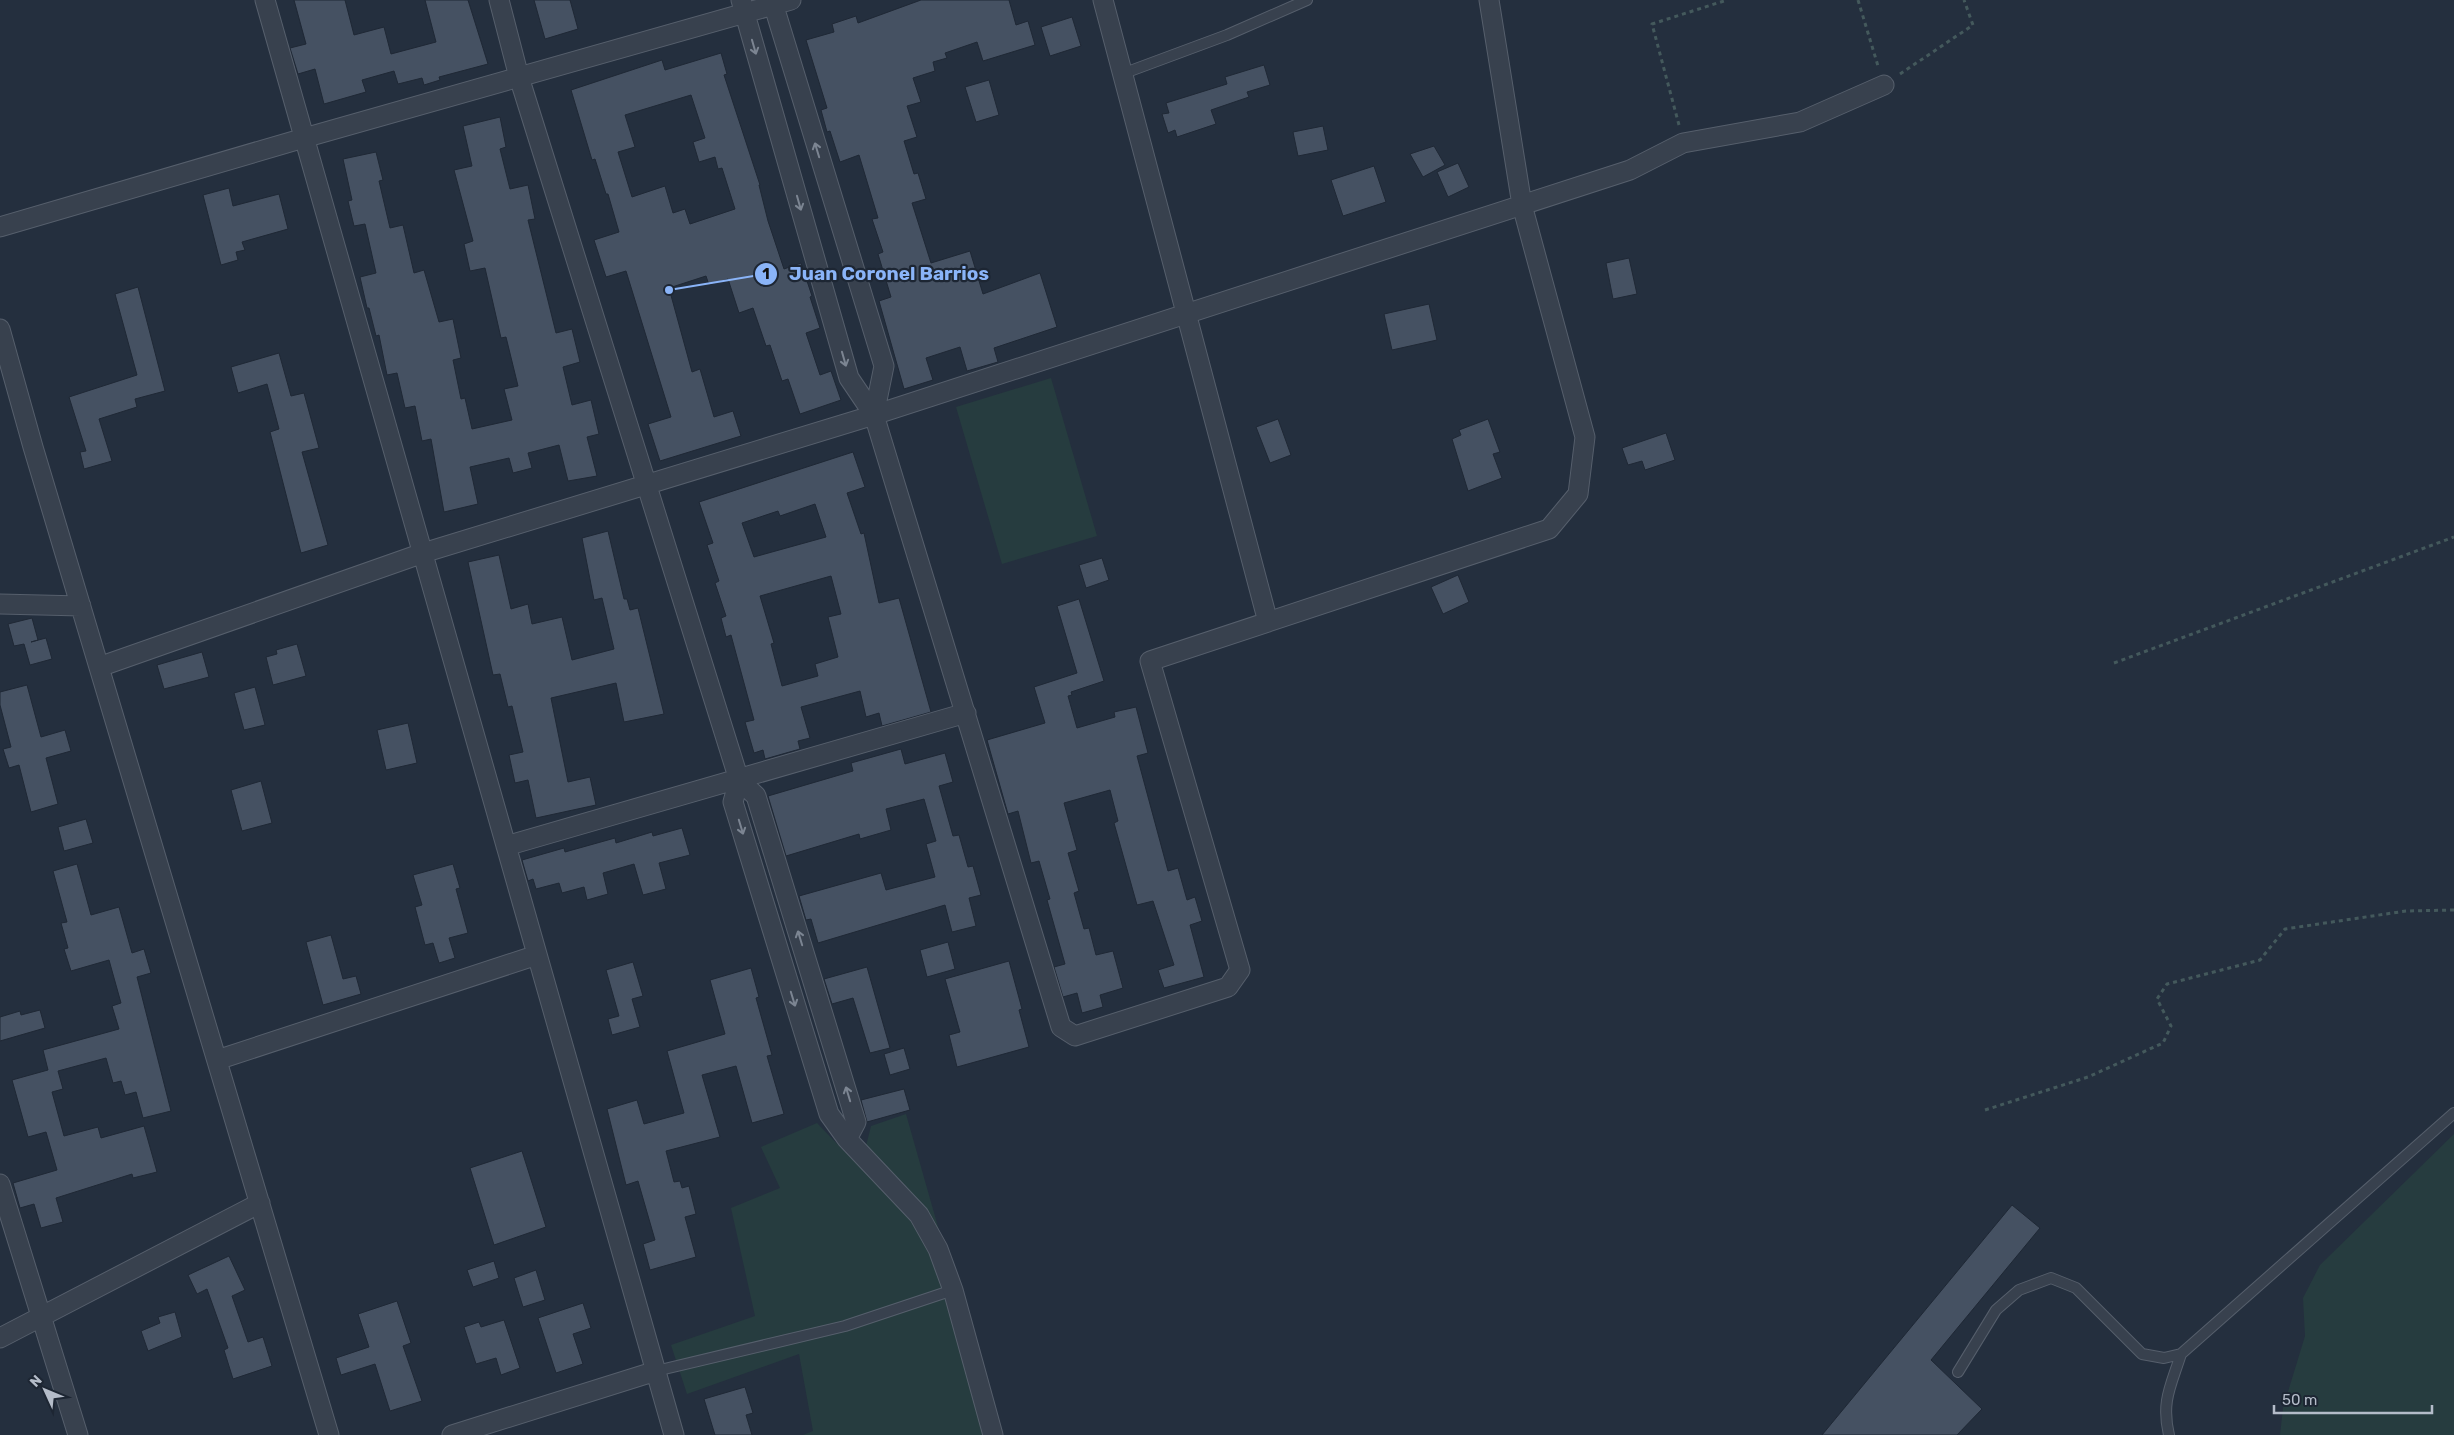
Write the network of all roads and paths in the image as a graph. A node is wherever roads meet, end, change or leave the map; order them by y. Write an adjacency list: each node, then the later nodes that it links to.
1 (265, 0): 15 (street)
2 (499, 0): 13 (street)
3 (791, 0): 10 (street)
4 (1103, 0): 12 (street)
5 (1307, 0): 12 (lane)
6 (1490, 0): 17 (street)
7 (1727, 0): 16 (path)
8 (1858, 0): 14 (path)
9 (1964, 0): 14 (path)
10 (772, 3): 11 (street); 21 (street, one-way to 10)
11 (743, 7): 13 (street); 21 (street, one-way to 21)
12 (1122, 74): 19 (street)
13 (519, 77): 15 (street); 22 (street)
14 (1884, 85): 16 (street)
15 (304, 138): 18 (street); 24 (street)
16 (1683, 143): 17 (street)
17 (1522, 205): 19 (street); 27 (street)
18 (0, 227)
19 (1186, 314): 21 (street); 27 (street)
20 (0, 329): 26 (street)
21 (874, 415): 22 (street); 30 (street)
22 (646, 483): 24 (street); 31 (street)
23 (2454, 537): 28 (path)
24 (423, 553): 29 (street); 32 (street)
25 (0, 604): 26 (street)
26 (81, 606): 29 (street)
27 (1268, 622): 30 (street)
28 (2114, 663)
29 (99, 667): 35 (street)
30 (966, 713): 31 (street)
31 (739, 780): 32 (street); 40 (street)
32 (506, 846): 34 (street)
33 (2454, 910): 36 (path)
34 (537, 955): 35 (street); 44 (street)
35 (217, 1060): 39 (street)
36 (1985, 1110)
37 (2454, 1113): 43 (lane)
38 (0, 1184): 41 (street)
39 (260, 1203): 41 (street); 47 (street)
40 (953, 1290): 44 (lane); 50 (street)
41 (42, 1318): 42 (street); 46 (street)
42 (0, 1338)
43 (2181, 1354): 45 (lane); 51 (lane)
44 (656, 1371): 48 (street); 49 (street)
45 (1958, 1372)
46 (78, 1435)
47 (330, 1435)
48 (452, 1435)
49 (674, 1435)
50 (993, 1435)
51 (2169, 1435)

